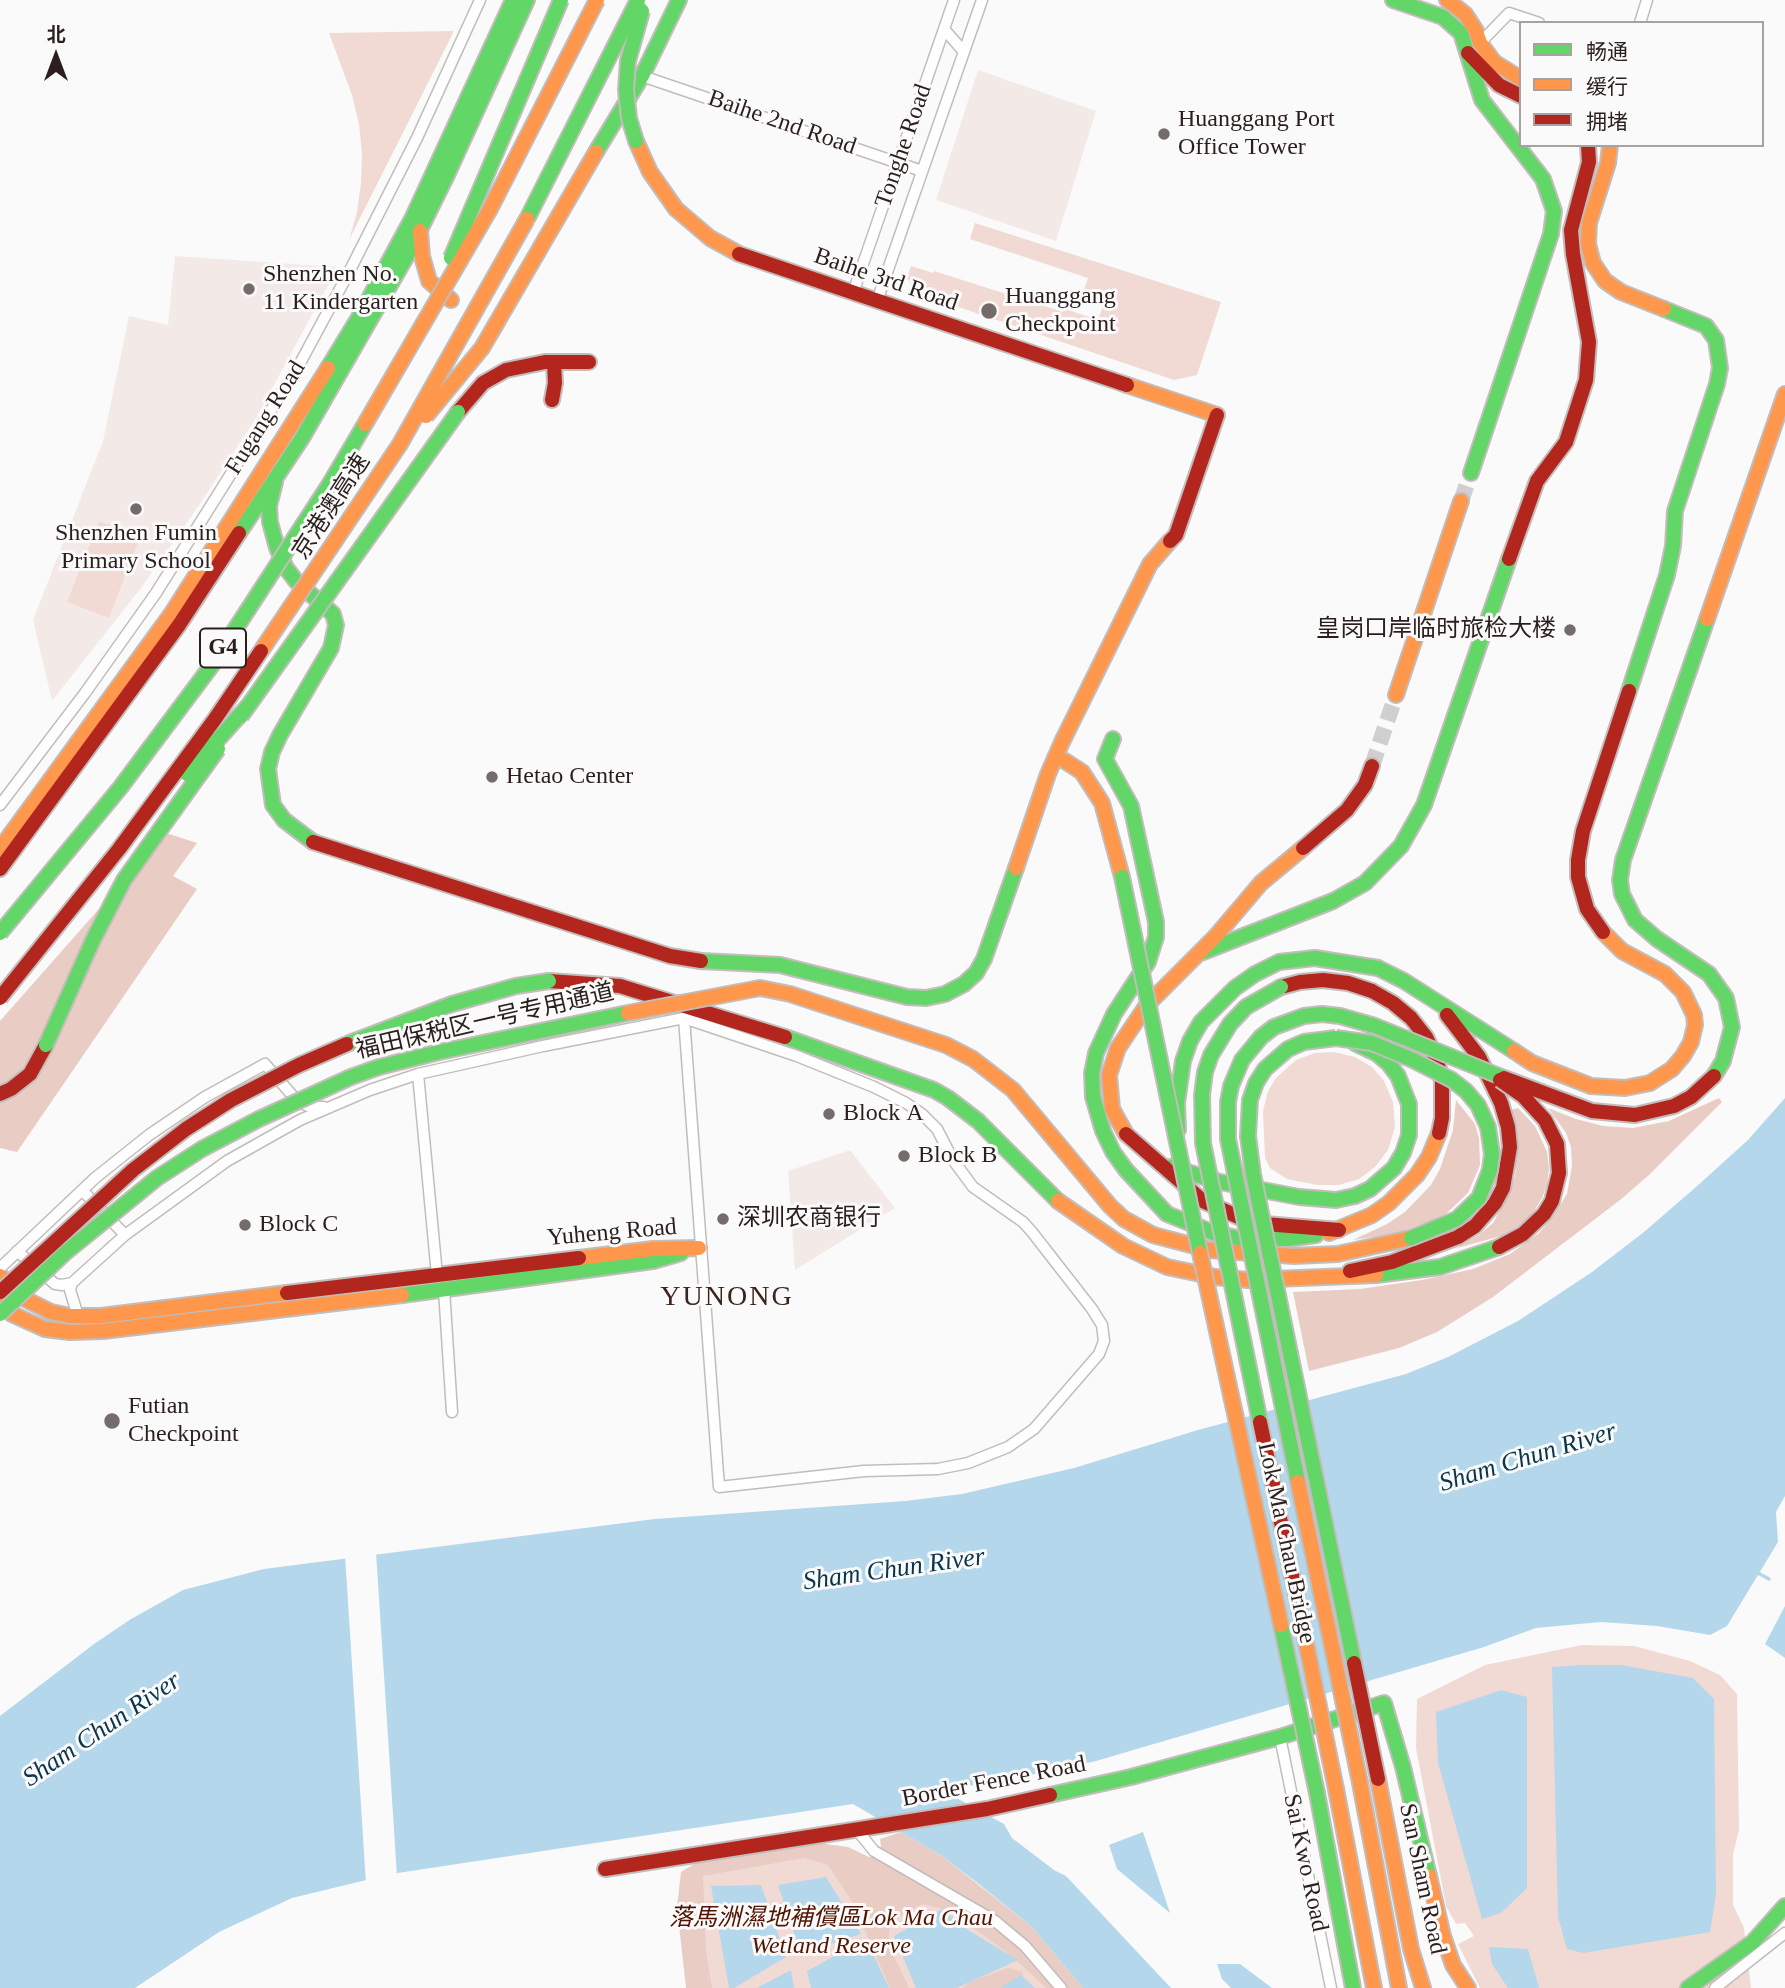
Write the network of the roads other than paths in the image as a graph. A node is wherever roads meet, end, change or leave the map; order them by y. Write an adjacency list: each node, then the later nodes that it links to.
1 (480, 0): 44 (street, Fugang Road)
2 (513, 0): 45 (main road)
3 (527, 0): 26 (main road)
4 (561, 0): 30 (main road, bridge)
5 (597, 0): 30 (main road, 京港澳高速 / G4, bridge)
6 (638, 0): 35 (main road, 京港澳高速 / G4, bridge)
7 (646, 0): 27 (main road, Baihe 3rd Road, bridge)
8 (679, 0): 19 (main road)
9 (954, 0): 16 (street, Tonghe Road)
10 (982, 0): 18 (street)
11 (1392, 0): 17 (main road)
12 (1447, 0): 17 (main road)
13 (1647, 0): 15 (street)
14 (1533, 21): 17 (street)
15 (1641, 21)
16 (944, 29): 18 (street); 24 (street, Tonghe Road)
17 (1474, 48): 20 (main road); 21 (main road); 36 (main road)
18 (964, 52): 25 (street, Tonghe Road)
19 (642, 76): 24 (street, Baihe 2nd Road); 35 (main road, bridge)
20 (1519, 78)
21 (1519, 95)
22 (1588, 147): 51 (main road)
23 (1610, 147): 52 (main road)
24 (898, 163): 25 (street, Baihe 2nd Road); 27 (street, Tonghe Road)
25 (922, 171): 29 (street, Tonghe Road)
26 (419, 231): 28 (main road); 37 (main road)
27 (853, 293): 29 (main road, Baihe 3rd Road)
28 (451, 300)
29 (877, 301): 37 (main road, Baihe 3rd Road)
30 (415, 341): 50 (main road, 京港澳高速 / G4, bridge)
31 (554, 362): 32 (main road); 34 (main road); 40 (main road, bridge)
32 (589, 362)
33 (1785, 394): 56 (main road, bridge)
34 (552, 400)
35 (400, 444): 48 (main road, 京港澳高速 / G4, bridge)
36 (1471, 472)
37 (276, 480): 49 (main road)
38 (1461, 500): 39 (main road)
39 (1396, 695)
40 (248, 706): 48 (main road, bridge); 58 (main road, bridge)
41 (1113, 739): 63 (main road)
42 (1065, 761): 61 (main road, bridge)
43 (1373, 766): 51 (main road)
44 (21, 778): 45 (street); 46 (street, Fugang Road)
45 (40, 795): 47 (main road)
46 (0, 804)
47 (0, 849)
48 (119, 849): 53 (main road, 京港澳高速 / G4, bridge)
49 (0, 869)
50 (0, 933)
51 (1192, 957): 60 (main road)
52 (1366, 965): 61 (main road, bridge); 71 (main road)
53 (0, 998)
54 (684, 1018): 57 (street); 65 (street); 65 (street)
55 (1336, 1038): 60 (main road, bridge); 67 (main road, bridge); 80 (main road, Lok Ma Chau Bridge, bridge)
56 (1481, 1068): 71 (main road, 福田保税区一号专用通道, bridge); 81 (main road, Lok Ma Chau Bridge, bridge)
57 (418, 1074): 59 (street); 70 (street)
58 (0, 1094)
59 (331, 1106): 62 (street); 64 (street)
60 (1138, 1148): 63 (main road)
61 (1180, 1163): 88 (main road, Lok Ma Chau Bridge, bridge)
62 (82, 1190): 64 (street); 66 (street)
63 (1339, 1230): 67 (main road); 89 (main road, Lok Ma Chau Bridge, bridge)
64 (125, 1235): 72 (street)
65 (699, 1248): 70 (main road, Yuheng Road); 73 (main road, Yuheng Road)
66 (18, 1251): 68 (street); 72 (street)
67 (1249, 1255): 76 (main road, 福田保税区一号专用通道, bridge)
68 (0, 1268)
69 (0, 1276): 77 (main road, Yuheng Road)
70 (438, 1276): 77 (main road, Yuheng Road)
71 (1294, 1280): 74 (main road, 福田保税区一号专用通道, bridge)
72 (72, 1283): 77 (street)
73 (444, 1290): 75 (main road, Yuheng Road); 78 (street)
74 (0, 1292)
75 (0, 1303)
76 (0, 1314)
77 (78, 1316)
78 (452, 1412)
79 (1280, 1737): 82 (main road, Border Fence Road); 87 (street, Sai Kwo Road); 92 (main road, Border Fence Road)
80 (1378, 1779): 91 (main road, San Sham Road)
81 (1360, 1783): 90 (main road, San Sham Road)
82 (857, 1830): 83 (main road, Border Fence Road); 86 (street)
83 (605, 1869)
84 (1785, 1906): 93 (main road)
85 (1785, 1933): 94 (street)
86 (1061, 1988)
87 (1331, 1988)
88 (1353, 1988)
89 (1374, 1988)
90 (1399, 1988)
91 (1423, 1988)
92 (1468, 1988)
93 (1688, 1988)
94 (1716, 1988)

